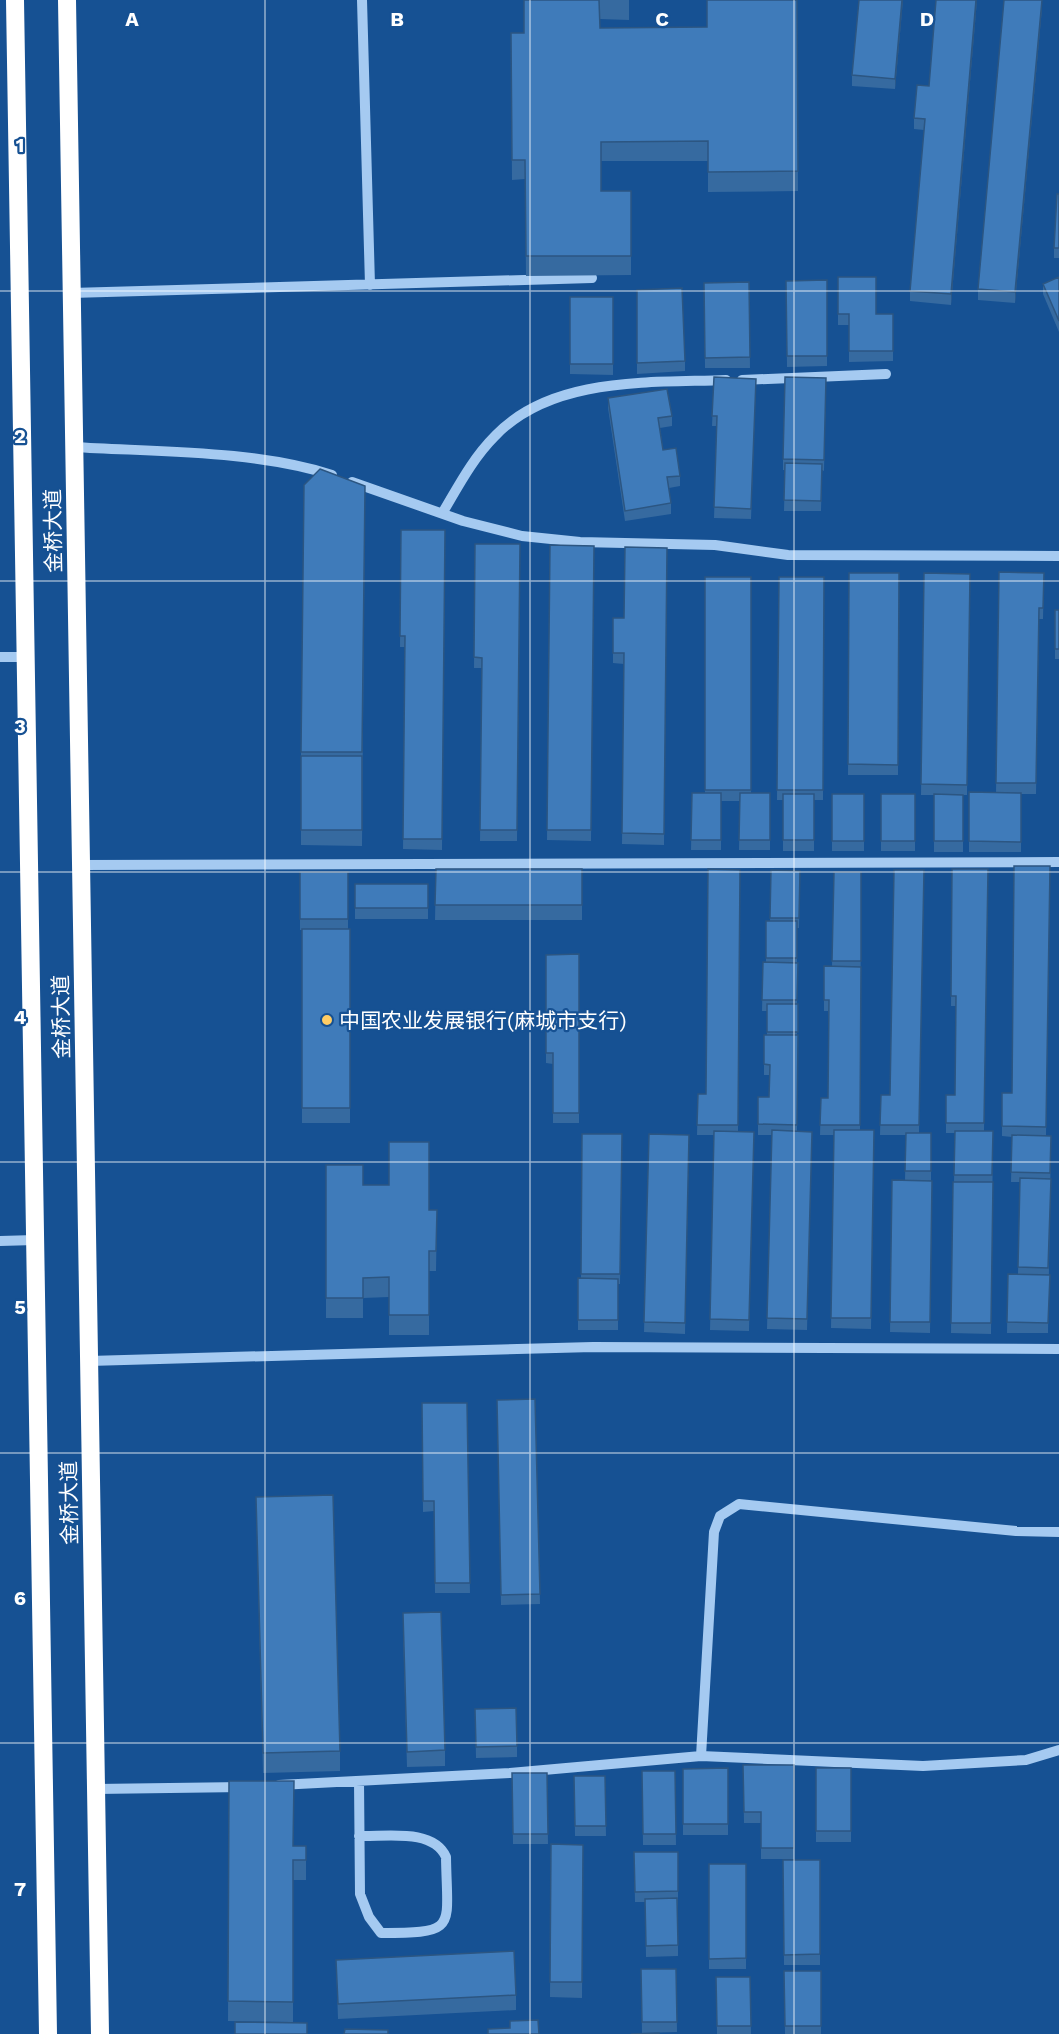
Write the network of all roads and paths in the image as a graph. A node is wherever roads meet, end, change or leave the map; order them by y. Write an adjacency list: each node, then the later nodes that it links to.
1 (15, 0): 12 (highway, 金桥大道)
2 (67, 0): 6 (highway, 金桥大道)
3 (362, 0): 5 (street)
4 (592, 279): 5 (street)
5 (370, 285): 6 (street)
6 (71, 293): 8 (highway, 金桥大道)
7 (886, 374): 9 (street)
8 (74, 447): 9 (street); 14 (highway, 金桥大道)
9 (444, 512): 10 (street)
10 (1059, 556)
11 (0, 657): 12 (street)
12 (26, 657): 15 (highway, 金桥大道)
13 (1059, 862): 14 (street)
14 (81, 865): 18 (highway, 金桥大道)
15 (35, 1240): 16 (street); 27 (highway, 金桥大道)
16 (0, 1241)
17 (1059, 1348): 18 (street)
18 (89, 1361): 25 (highway, 金桥大道)
19 (1059, 1532): 21 (street)
20 (1059, 1750): 21 (street)
21 (701, 1756): 22 (street)
22 (359, 1781): 23 (street); 26 (street)
23 (264, 1786)
24 (252, 1787): 25 (street)
25 (96, 1789): 28 (highway, 金桥大道)
26 (359, 1836): 26 (street)
27 (48, 2034)
28 (100, 2034)

